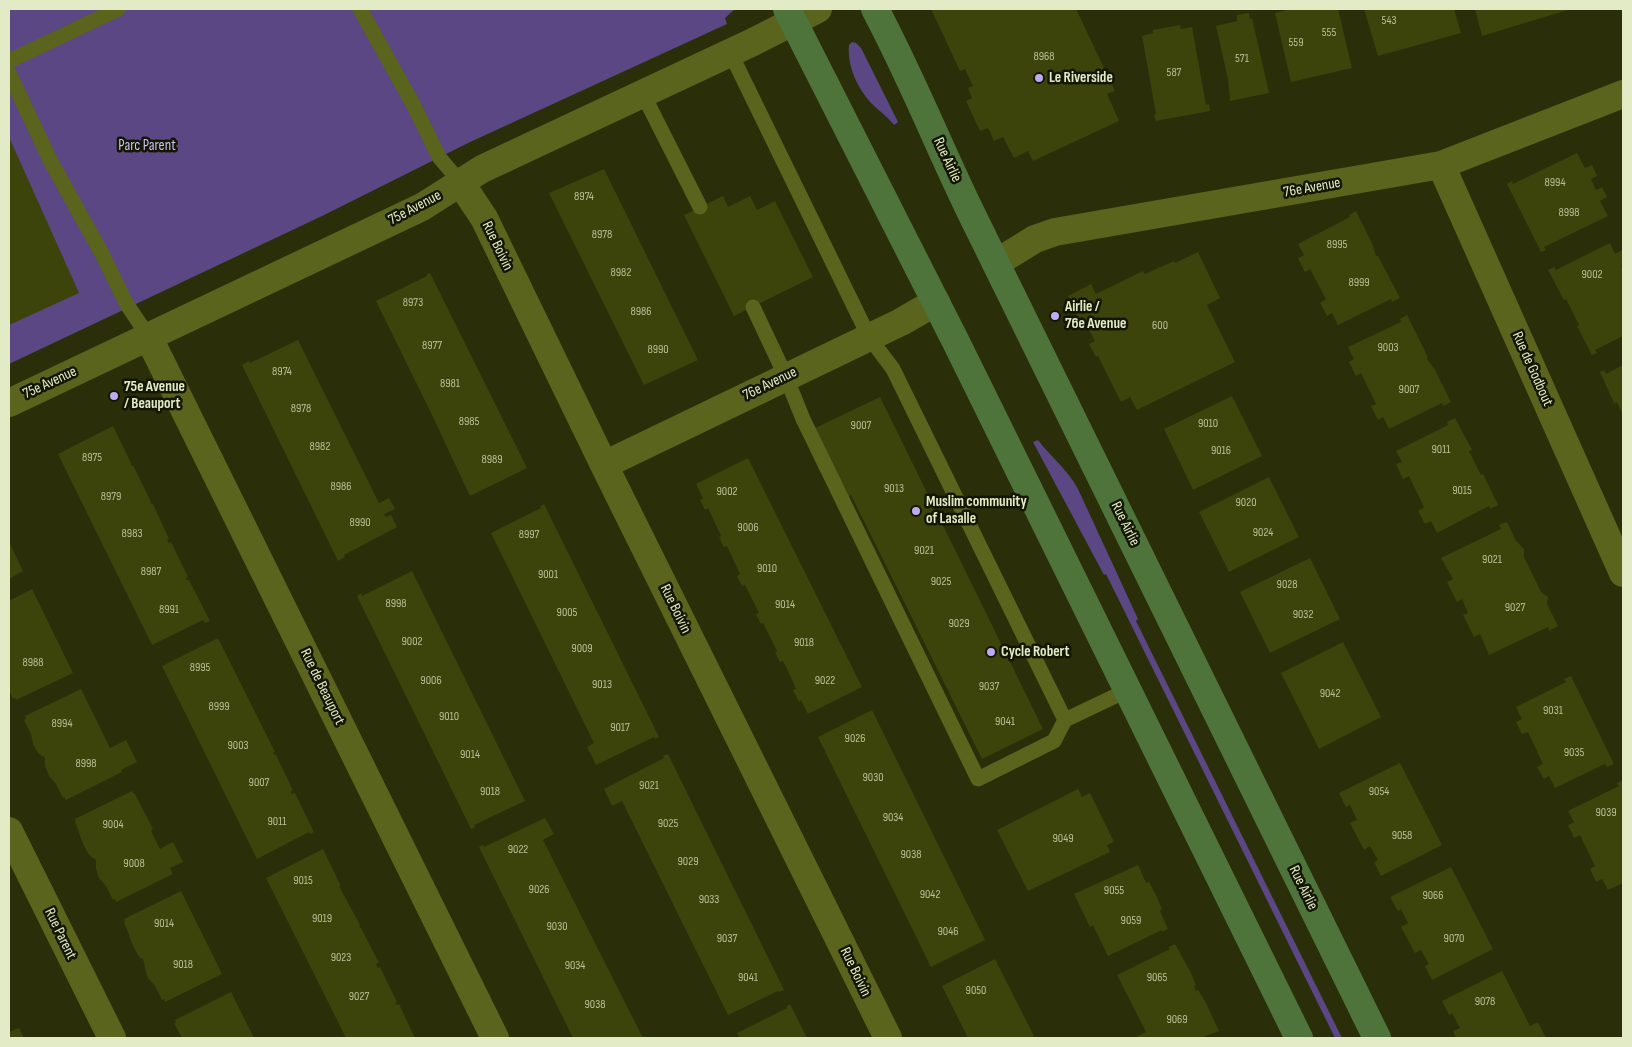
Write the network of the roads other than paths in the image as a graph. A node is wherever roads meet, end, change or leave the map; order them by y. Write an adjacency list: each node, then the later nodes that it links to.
1 (118, 9): 7 (lane)
2 (360, 9): 12 (lane)
3 (818, 9): 5 (street, 75e Avenue)
4 (875, 9): 14 (main road, Rue Airlie)
5 (790, 15): 6 (street, 75e Avenue); 15 (main road)
6 (730, 52): 9 (street, 75e Avenue); 18 (lane)
7 (9, 61)
8 (9, 74): 17 (lane)
9 (644, 94): 12 (street, 75e Avenue); 13 (lane)
10 (1623, 94): 11 (street, 76e Avenue)
11 (1441, 165): 14 (street, 76e Avenue); 22 (street, Rue de Godbout)
12 (460, 182): 17 (street, 75e Avenue); 21 (street, Rue Boivin)
13 (700, 208)
14 (996, 263): 30 (main road, Rue Airlie)
15 (936, 302): 18 (street, 76e Avenue); 23 (main road)
16 (752, 308): 19 (lane)
17 (148, 336): 20 (street, 75e Avenue); 27 (street, Rue de Beauport)
18 (869, 337): 19 (street, 76e Avenue); 24 (lane)
19 (786, 377): 21 (street, 76e Avenue); 24 (lane)
20 (9, 402)
21 (604, 465): 28 (street, Rue Boivin)
22 (1623, 573)
23 (1128, 690): 24 (lane); 29 (main road)
24 (1065, 720)
25 (9, 831): 26 (street, Rue Parent)
26 (112, 1038)
27 (495, 1038)
28 (888, 1038)
29 (1299, 1038)
30 (1377, 1038)

